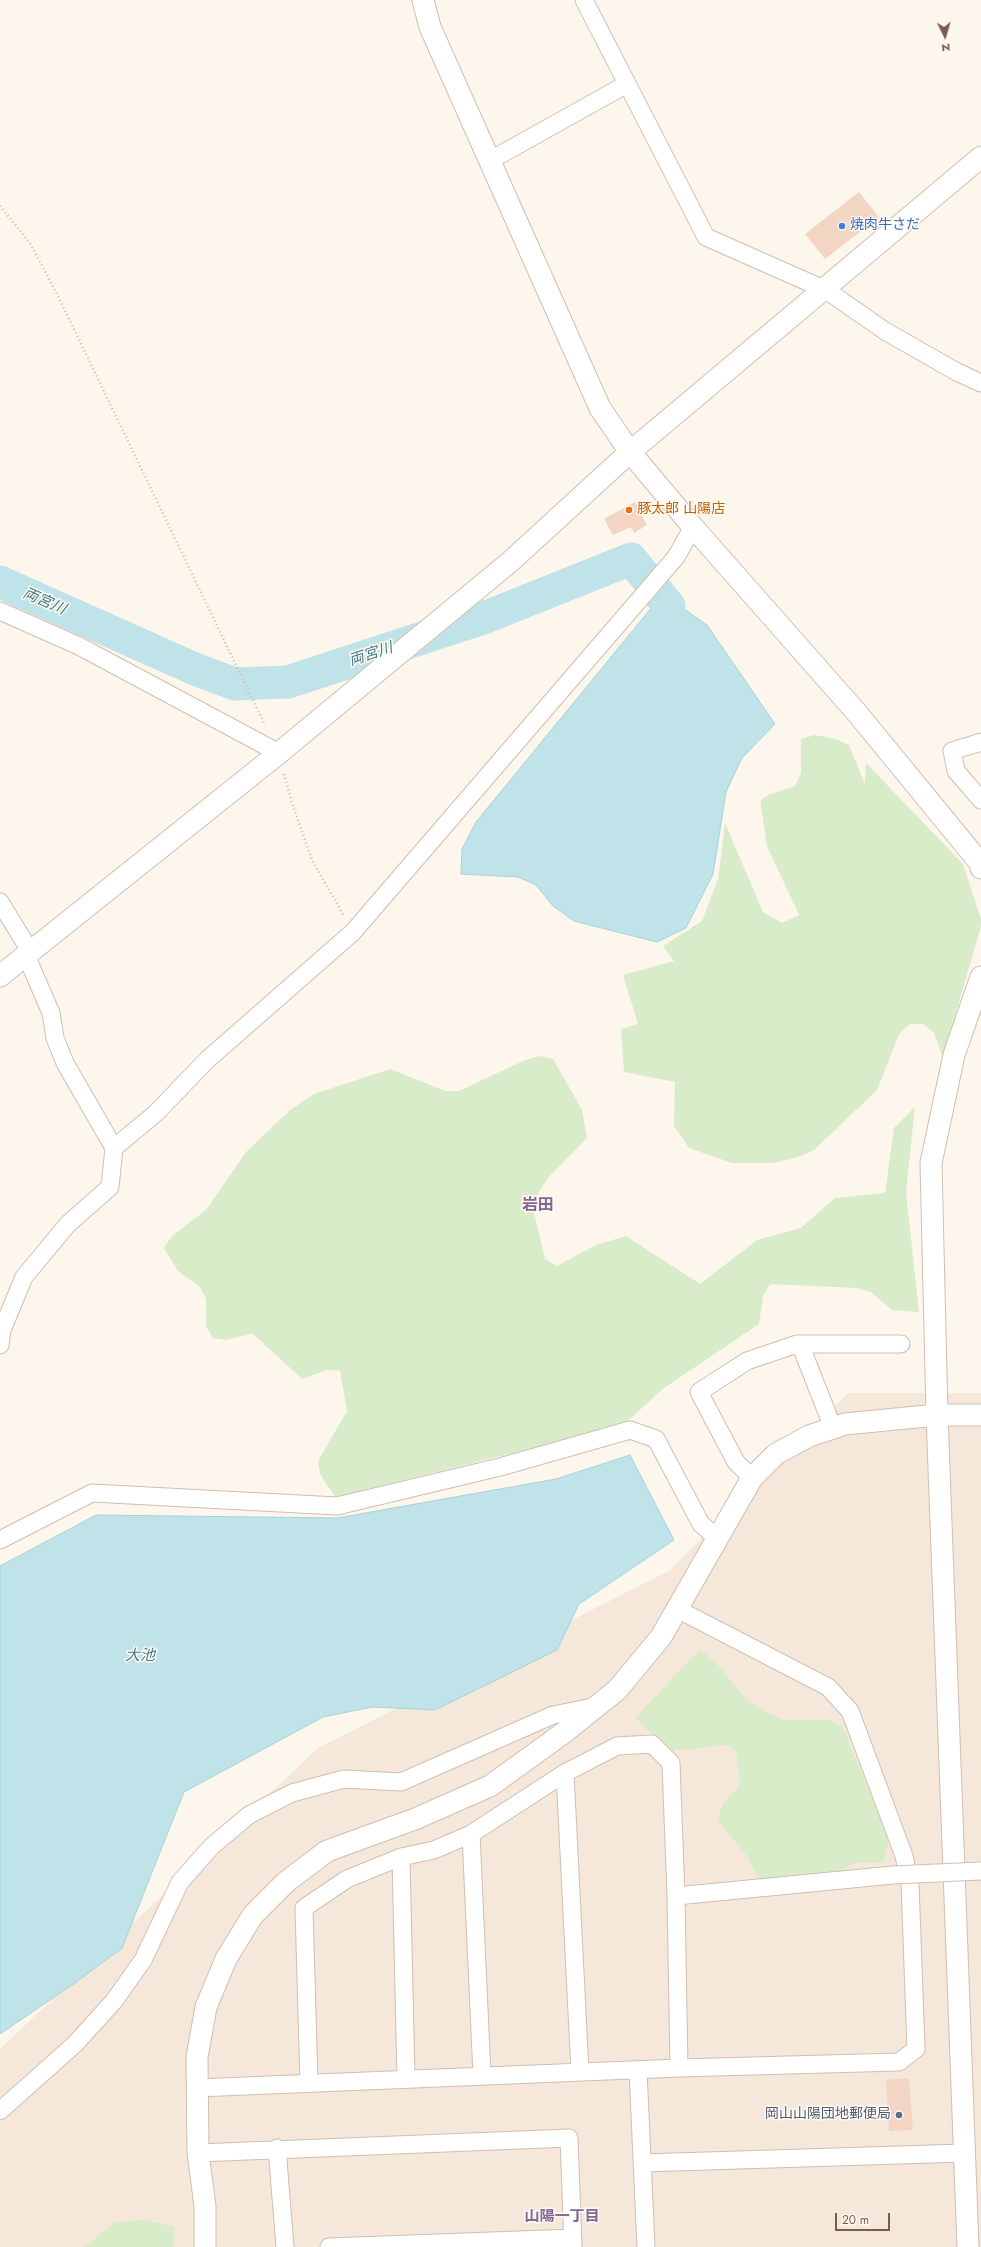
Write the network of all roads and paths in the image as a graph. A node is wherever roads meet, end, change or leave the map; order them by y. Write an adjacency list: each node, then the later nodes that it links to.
1 (423, 0): 5 (street)
2 (584, 0): 3 (street)
3 (627, 84): 5 (street); 7 (street)
4 (981, 157): 7 (street)
5 (489, 160): 9 (street)
6 (0, 206): 13 (path)
7 (826, 290): 8 (street); 9 (street)
8 (981, 383)
9 (630, 452): 10 (street); 13 (street)
10 (693, 527): 15 (street); 17 (street)
11 (0, 611): 13 (street)
12 (981, 742): 14 (street)
13 (279, 753): 17 (path); 18 (street)
14 (981, 800)
15 (978, 857)
16 (0, 902): 18 (street)
17 (353, 932): 21 (street)
18 (28, 953): 19 (street); 21 (street)
19 (0, 976)
20 (981, 977): 25 (street)
21 (114, 1148): 22 (street)
22 (1, 1336)
23 (800, 1344): 24 (street); 27 (street); 28 (street)
24 (901, 1344)
25 (937, 1415): 26 (street); 27 (street); 48 (street)
26 (981, 1415)
27 (833, 1428): 28 (street)
28 (752, 1478): 29 (street)
29 (717, 1538): 30 (street); 31 (street)
30 (0, 1540)
31 (677, 1609): 32 (street); 38 (street)
32 (598, 1706): 44 (street); 45 (street)
33 (565, 1773): 34 (street); 37 (street); 40 (street)
34 (471, 1834): 35 (street); 41 (street)
35 (402, 1857): 42 (street); 43 (street)
36 (981, 1870): 37 (street, bridge)
37 (676, 1896): 38 (street)
38 (679, 2068): 39 (street)
39 (638, 2070): 40 (street); 49 (street)
40 (580, 2072): 41 (street)
41 (482, 2076): 42 (street)
42 (406, 2079): 43 (street)
43 (310, 2083): 44 (street)
44 (197, 2088): 47 (street)
45 (0, 2111)
46 (277, 2148): 47 (street); 50 (street); 52 (street)
47 (198, 2153): 51 (street)
48 (964, 2153): 49 (street); 55 (street)
49 (642, 2163): 54 (street)
50 (573, 2242): 53 (street)
51 (205, 2247)
52 (285, 2247)
53 (329, 2247)
54 (646, 2247)
55 (968, 2247)

